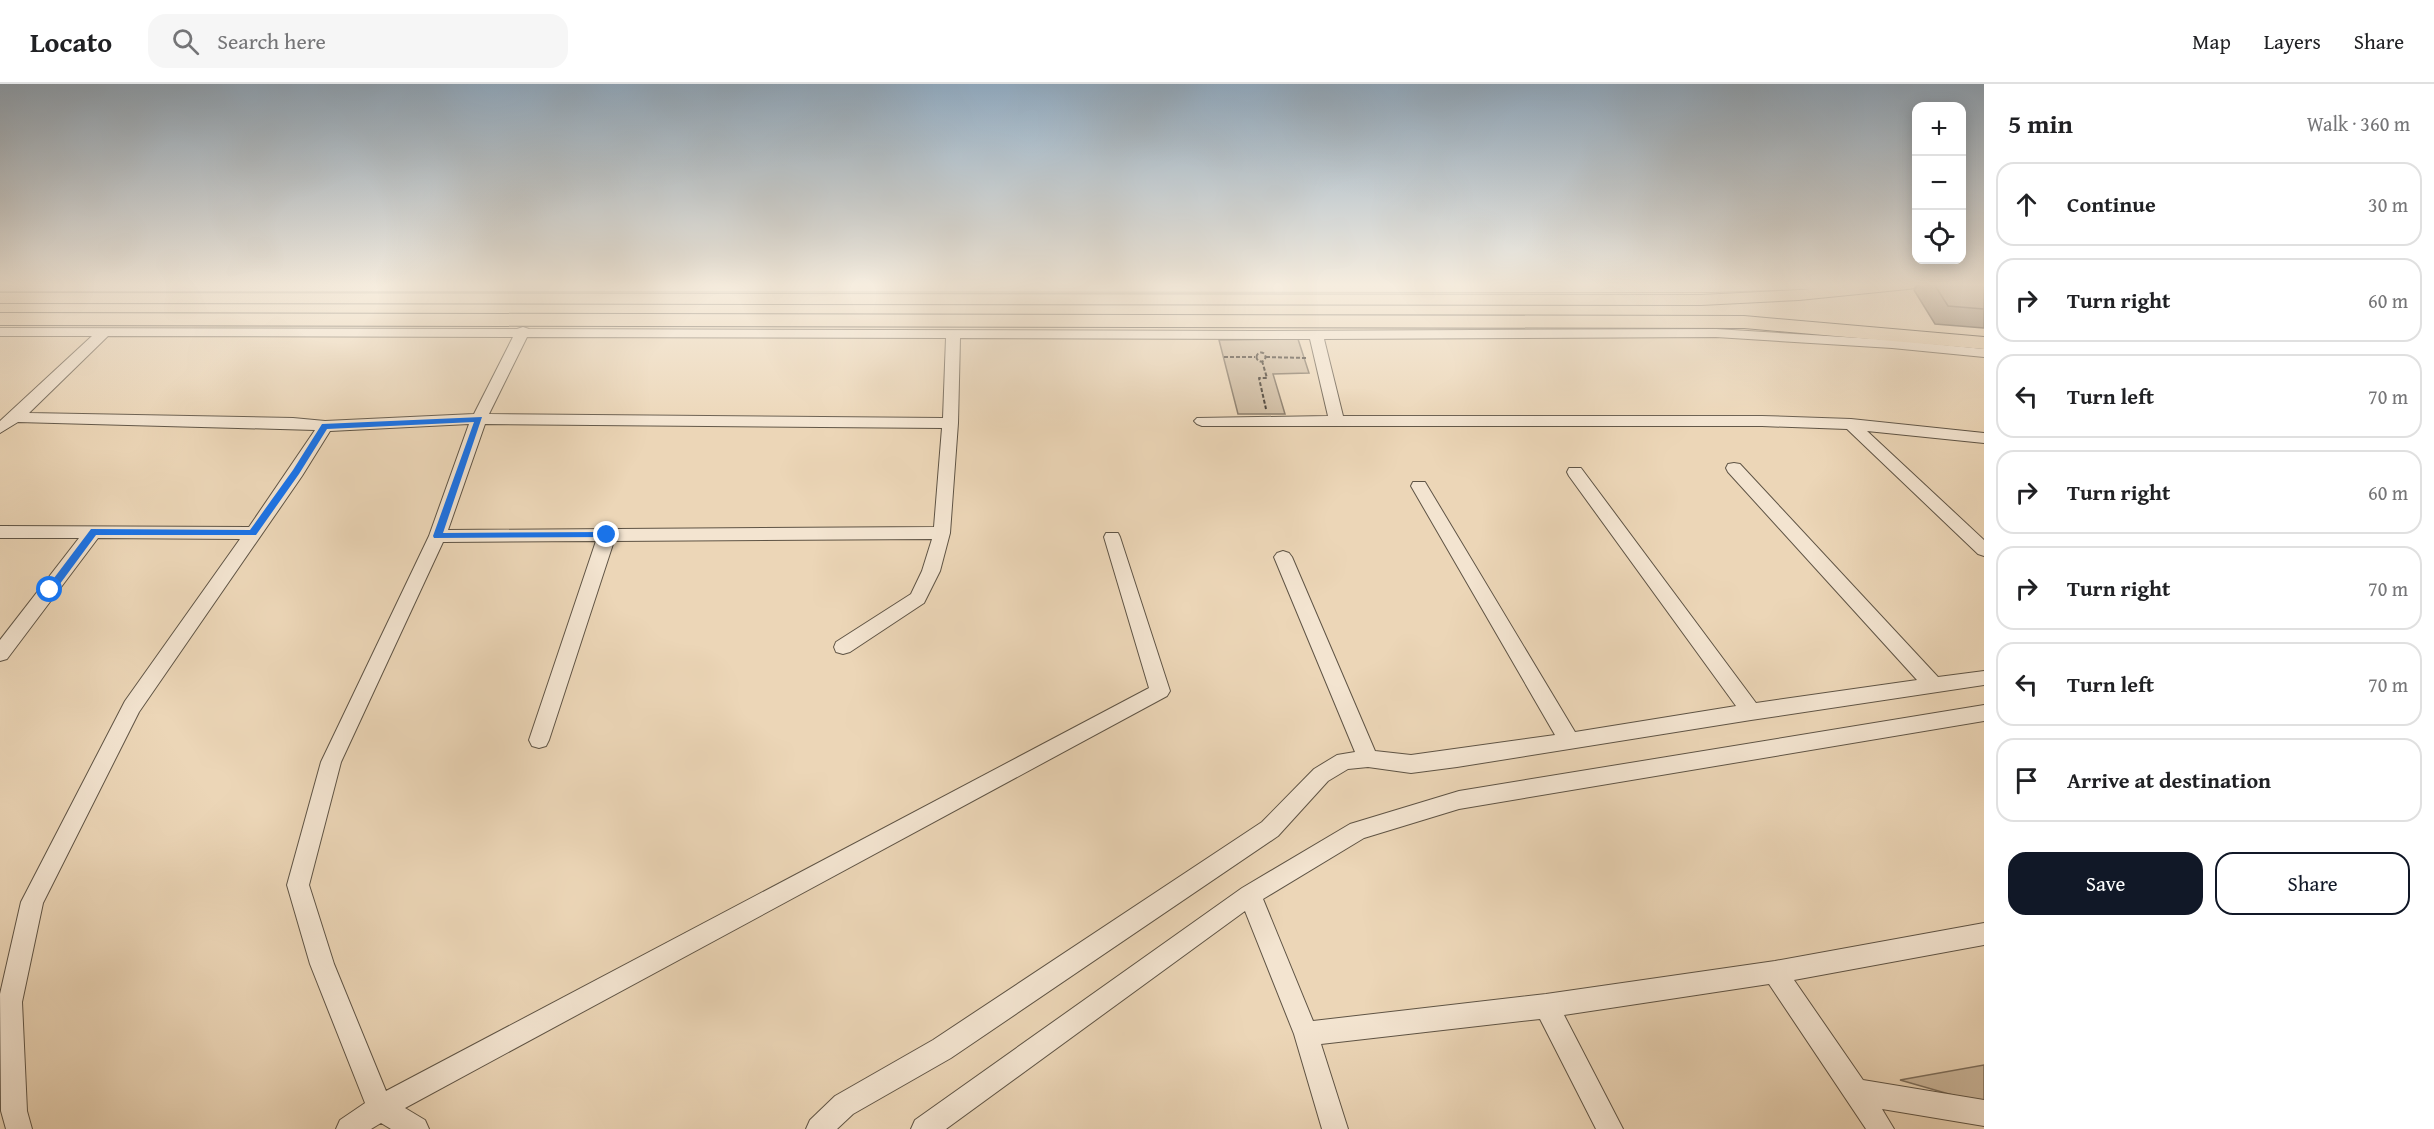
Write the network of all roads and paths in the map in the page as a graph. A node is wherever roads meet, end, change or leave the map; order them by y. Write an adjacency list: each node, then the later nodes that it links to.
1 (104, 333): 14 (street)
2 (522, 333): 15 (street)
3 (776, 333): 5 (street)
4 (1873, 333): 7 (main road)
5 (952, 334): 6 (street); 19 (street)
6 (1316, 335): 8 (street); 12 (street)
7 (1984, 343)
8 (1984, 353)
9 (1224, 357): 10 (path)
10 (1255, 357): 11 (path); 13 (path)
11 (1266, 357): 12 (path); 13 (path)
12 (1322, 358): 18 (street)
13 (1262, 361): 17 (path)
14 (15, 417): 21 (street); 22 (street)
15 (479, 419): 19 (street); 21 (street); 32 (street)
16 (1202, 421): 17 (street)
17 (1269, 422): 18 (street)
18 (1337, 422): 20 (street)
19 (950, 423): 30 (street)
20 (1851, 424): 23 (street); 34 (street)
21 (325, 426): 29 (street)
22 (0, 428)
23 (1984, 438)
24 (1734, 468): 39 (street)
25 (1575, 472): 40 (street)
26 (1419, 486): 43 (street)
27 (94, 531): 28 (street); 29 (street); 37 (street)
28 (0, 532)
29 (252, 533): 53 (street)
30 (942, 533): 31 (street); 36 (street)
31 (607, 535): 32 (street); 42 (street)
32 (437, 536): 51 (street)
33 (1112, 537): 51 (street)
34 (1984, 550)
35 (1283, 557): 44 (street)
36 (843, 647)
37 (0, 654)
38 (1984, 678): 39 (street)
39 (1934, 686): 40 (street)
40 (1751, 712): 43 (street)
41 (1984, 713): 45 (street)
42 (539, 740)
43 (1570, 742): 44 (street)
44 (1368, 759): 56 (street)
45 (1250, 896): 49 (street); 57 (street)
46 (1984, 934): 47 (street)
47 (1775, 972): 48 (street); 50 (street)
48 (1546, 1006): 49 (street); 59 (street)
49 (1306, 1034): 58 (street)
50 (1858, 1092): 52 (street); 60 (street)
51 (380, 1107): 54 (street); 55 (street)
52 (1984, 1113)
53 (19, 1129)
54 (349, 1129)
55 (416, 1129)
56 (819, 1129)
57 (924, 1129)
58 (1335, 1129)
59 (1610, 1129)
60 (1881, 1129)

